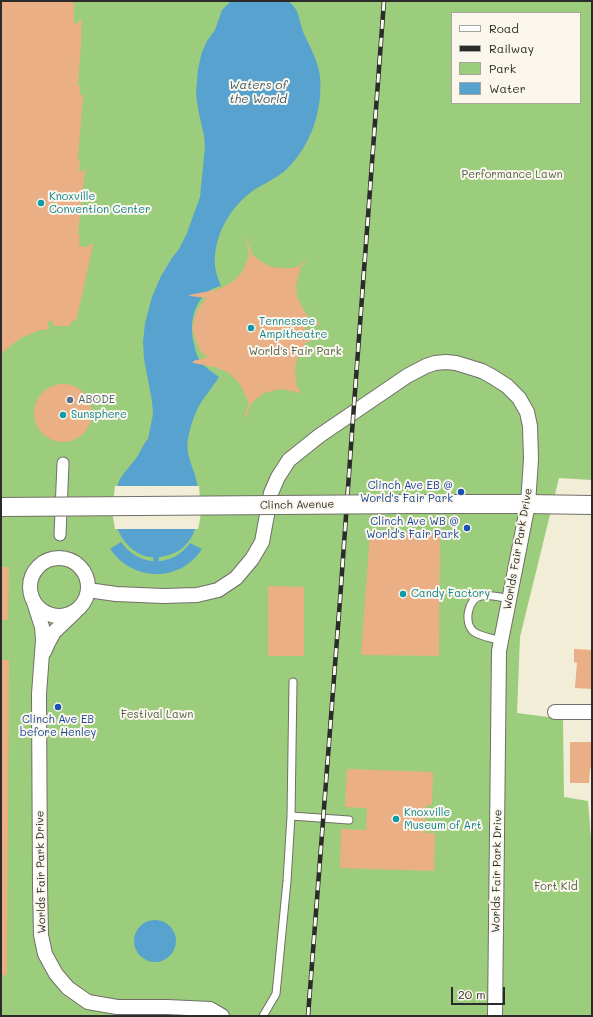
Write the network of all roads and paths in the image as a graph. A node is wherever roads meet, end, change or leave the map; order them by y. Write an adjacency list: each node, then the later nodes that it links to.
1 (63, 463): 5 (street)
2 (528, 504): 3 (street, Clinch Avenue, bridge); 4 (street, Clinch Avenue); 6 (street, Worlds Fair Park Drive); 7 (street, Worlds Fair Park Drive)
3 (6, 505)
4 (592, 505)
5 (60, 535)
6 (88, 590): 8 (street); 9 (street)
7 (509, 599): 10 (street, Worlds Fair Park Drive); 10 (lane)
8 (34, 602): 9 (street); 11 (street)
9 (77, 610): 11 (street)
10 (501, 641): 19 (street, Worlds Fair Park Drive)
11 (42, 660): 17 (street, Worlds Fair Park Drive)
12 (293, 682): 15 (lane)
13 (555, 712): 14 (street)
14 (592, 712)
15 (291, 816): 16 (lane); 18 (lane)
16 (349, 820)
17 (222, 1016)
18 (263, 1016)
19 (495, 1016)

